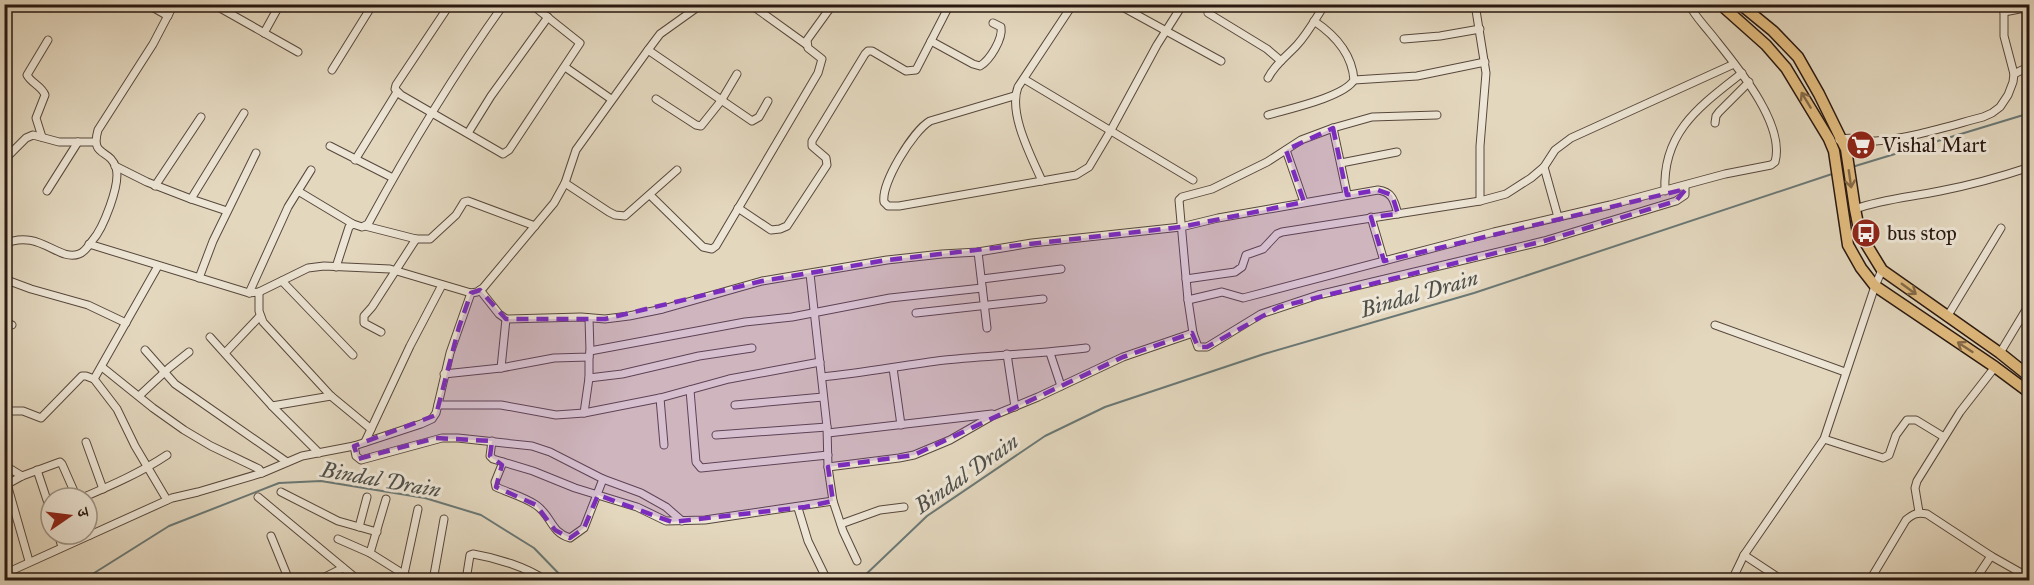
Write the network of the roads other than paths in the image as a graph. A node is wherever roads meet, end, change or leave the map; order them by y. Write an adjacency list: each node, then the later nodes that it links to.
1 (147, 4): 24 (street)
2 (174, 4): 24 (street)
3 (213, 4): 30 (street)
4 (280, 4): 30 (street)
5 (374, 4): 43 (street)
6 (450, 4): 51 (street)
7 (504, 4): 57 (street)
8 (531, 4): 25 (street)
9 (702, 4): 35 (street)
10 (750, 4): 34 (street)
11 (833, 4): 34 (street)
12 (950, 4): 33 (street)
13 (1073, 4): 48 (street)
14 (1117, 4): 29 (street)
15 (1183, 4): 29 (street)
16 (1324, 4): 26 (street)
17 (1475, 4): 28 (street)
18 (1689, 4): 40 (street)
19 (1720, 4): 71 (main road, one-way to 19)
20 (1740, 4): 69 (main road)
21 (2030, 7): 22 (street)
22 (2004, 8): 46 (street)
23 (1208, 13): 38 (street)
24 (168, 16): 68 (street)
25 (548, 17): 42 (street); 65 (street)
26 (1314, 21): 38 (street); 49 (street)
27 (993, 23): 33 (street)
28 (1480, 29): 31 (street); 39 (street)
29 (1166, 31): 37 (street); 64 (street)
30 (264, 33): 36 (street)
31 (1404, 39)
32 (48, 40): 66 (street)
33 (931, 41): 97 (street)
34 (807, 45): 97 (street)
35 (648, 50): 53 (street); 55 (street)
36 (298, 52)
37 (1221, 61)
38 (1281, 61): 47 (street)
39 (1485, 62): 49 (street); 95 (street)
40 (1734, 64): 44 (street); 79 (street)
41 (2030, 66): 46 (street)
42 (565, 68): 53 (street); 65 (street)
43 (332, 70)
44 (1742, 73): 50 (street); 91 (street)
45 (737, 74): 55 (street)
46 (2014, 74): 69 (street)
47 (1268, 78)
48 (1024, 79): 52 (street); 64 (street)
49 (1354, 80): 59 (street)
50 (1749, 82): 62 (street); 88 (street)
51 (397, 92): 57 (street); 76 (street)
52 (1014, 96): 85 (street); 85 (street)
53 (611, 99): 86 (street)
54 (656, 99): 55 (street)
55 (722, 101): 56 (street)
56 (768, 101)
57 (433, 112): 65 (street); 83 (street)
58 (244, 113): 94 (street)
59 (1268, 115)
60 (1437, 115): 63 (street)
61 (201, 117): 87 (street)
62 (1715, 123)
63 (1333, 128): 72 (street); 77 (street)
64 (1112, 130): 84 (street); 85 (street)
65 (468, 133)
66 (42, 137): 67 (street); 75 (street)
67 (78, 142): 68 (street); 90 (street)
68 (95, 142): 78 (street)
69 (1844, 143): 71 (street); 98 (main road, one-way to 98)
70 (330, 146): 76 (street)
71 (1833, 148): 98 (main road)
72 (1286, 150): 96 (street); 106 (street)
73 (1397, 152): 77 (street)
74 (256, 153): 99 (street)
75 (4, 160)
76 (355, 160): 83 (street)
77 (1341, 163): 92 (street)
78 (116, 166): 87 (street); 110 (street)
79 (1544, 167): 95 (street); 102 (street)
80 (2030, 168): 98 (street)
81 (311, 170): 89 (street)
82 (677, 170): 93 (street)
83 (393, 178): 104 (street)
84 (1193, 180)
85 (1042, 181)
86 (565, 183): 93 (street); 105 (street)
87 (155, 186): 94 (street)
88 (1685, 186): 91 (street); 145 (street)
89 (298, 190): 103 (street); 129 (street)
90 (47, 191)
91 (1665, 191): 102 (street)
92 (1347, 194): 96 (street); 100 (street)
93 (650, 195): 97 (street)
94 (191, 200): 99 (street)
95 (1480, 201): 100 (street)
96 (1304, 202): 106 (street)
97 (738, 208)
98 (1849, 210): 117 (main road); 125 (main road)
99 (227, 211): 119 (street)
100 (1398, 214): 101 (street)
101 (1371, 217): 112 (street); 122 (street)
102 (1558, 217): 112 (street)
103 (353, 224): 104 (street); 114 (street)
104 (365, 226): 108 (street)
105 (535, 226): 108 (street); 127 (street)
106 (1181, 227): 111 (street); 122 (street)
107 (2001, 228): 138 (street)
108 (416, 239): 116 (street)
109 (4, 244): 110 (street)
110 (89, 244): 113 (street)
111 (978, 252): 118 (street); 121 (street)
112 (1384, 261): 132 (street)
113 (158, 266): 119 (street); 141 (street)
114 (336, 267): 116 (street); 123 (street)
115 (1061, 269): 121 (street)
116 (394, 270): 124 (street); 144 (street)
117 (1882, 270): 125 (street); 138 (main road, one-way to 138)
118 (810, 274): 135 (street); 139 (street)
119 (199, 278): 129 (street)
120 (4, 279): 141 (street)
121 (982, 279): 126 (street)
122 (1186, 279): 132 (street)
123 (282, 280): 128 (street); 156 (street)
124 (442, 285): 130 (street); 184 (street)
125 (1875, 286): 159 (main road, one-way to 125); 162 (street)
126 (982, 288): 133 (street); 135 (street)
127 (480, 290): 130 (street); 140 (street)
128 (259, 292): 129 (street); 137 (street)
129 (249, 293)
130 (471, 293): 164 (street)
131 (1043, 299): 133 (street)
132 (1188, 300): 145 (street)
133 (985, 306): 136 (street); 143 (street)
134 (2028, 309): 153 (street)
135 (814, 312): 154 (street); 157 (street)
136 (916, 313)
137 (260, 316): 151 (street); 173 (street)
138 (1947, 317): 153 (main road)
139 (589, 318): 140 (street); 154 (street)
140 (506, 319): 160 (street)
141 (126, 323): 158 (street)
142 (1715, 325): 162 (street)
143 (987, 328)
144 (381, 332)
145 (1193, 333): 169 (street)
146 (210, 337): 151 (street)
147 (752, 348): 167 (street)
148 (1086, 348): 152 (street)
149 (145, 350): 163 (street)
150 (189, 352): 163 (street)
151 (225, 353): 178 (street)
152 (1050, 353): 155 (street); 169 (street)
153 (2000, 353): 166 (main road)
154 (590, 354): 160 (street); 167 (street)
155 (1007, 354): 161 (street); 180 (street)
156 (353, 355)
157 (820, 362): 165 (street); 170 (street)
158 (102, 367): 168 (street); 172 (street)
159 (1995, 367): 171 (main road); 187 (street)
160 (501, 368): 164 (street)
161 (893, 369): 165 (street); 183 (street)
162 (1845, 372): 188 (street)
163 (164, 373): 172 (street); 197 (street)
164 (444, 374): 176 (street)
165 (822, 377): 174 (street)
166 (2030, 377)
167 (589, 378): 182 (street)
168 (94, 379): 179 (street); 201 (street)
169 (1060, 386): 180 (street)
170 (690, 390): 175 (street); 196 (street)
171 (2030, 393)
172 (139, 396): 203 (street)
173 (331, 396): 178 (street); 184 (street)
174 (823, 397): 177 (street); 185 (street)
175 (660, 398): 182 (street); 192 (street)
176 (438, 405): 182 (street); 191 (street)
177 (735, 405)
178 (272, 406): 194 (street)
179 (4, 407)
180 (1015, 407): 181 (street)
181 (1001, 412): 183 (street); 200 (street)
182 (584, 413)
183 (901, 425): 185 (street)
184 (371, 429): 191 (street)
185 (827, 430): 186 (street); 196 (street)
186 (716, 435)
187 (1944, 437): 188 (street); 221 (street)
188 (1824, 439): 232 (street)
189 (492, 441): 193 (street); 198 (street); 205 (street)
190 (86, 442): 209 (street)
191 (365, 442): 193 (street)
192 (664, 445)
193 (354, 446): 194 (street)
194 (319, 453): 197 (street)
195 (167, 455): 201 (street)
196 (828, 455): 200 (street)
197 (287, 462): 203 (street)
198 (503, 462): 212 (street); 212 (street)
199 (4, 465): 204 (street)
200 (828, 467): 217 (street)
201 (148, 468): 209 (street); 216 (street)
202 (37, 470): 204 (street); 207 (street); 208 (street)
203 (262, 473): 216 (street)
204 (22, 476): 206 (street)
205 (603, 479): 212 (street); 223 (street)
206 (6, 485): 234 (street)
207 (42, 486)
208 (72, 486)
209 (104, 489): 210 (street)
210 (99, 491)
211 (281, 492): 225 (street)
212 (598, 495): 223 (street)
213 (258, 497): 236 (street)
214 (366, 497): 225 (street)
215 (386, 499): 227 (street)
216 (167, 500): 226 (street)
217 (833, 501): 219 (street); 224 (street)
218 (904, 507): 224 (street)
219 (798, 508): 223 (street); 247 (street)
220 (418, 509): 238 (street)
221 (1919, 512): 233 (street); 250 (street)
222 (444, 519): 244 (street)
223 (682, 521)
224 (841, 524): 235 (street)
225 (358, 527): 227 (street)
226 (99, 531)
227 (377, 532): 231 (street)
228 (272, 536): 240 (street)
229 (338, 539): 231 (street)
230 (62, 547): 234 (street)
231 (370, 553): 238 (street)
232 (1744, 555): 248 (street); 249 (street)
233 (1991, 556): 239 (street); 251 (street)
234 (30, 561): 237 (street)
235 (857, 561)
236 (343, 568): 241 (street); 242 (street)
237 (5, 571)
238 (404, 574): 243 (street)
239 (2030, 578)
240 (290, 580)
241 (320, 580)
242 (357, 580)
243 (413, 580)
244 (427, 580)
245 (466, 580): 246 (street)
246 (545, 580)
247 (827, 580)
248 (1732, 580)
249 (1782, 580)
250 (1870, 580)
251 (1976, 580)

